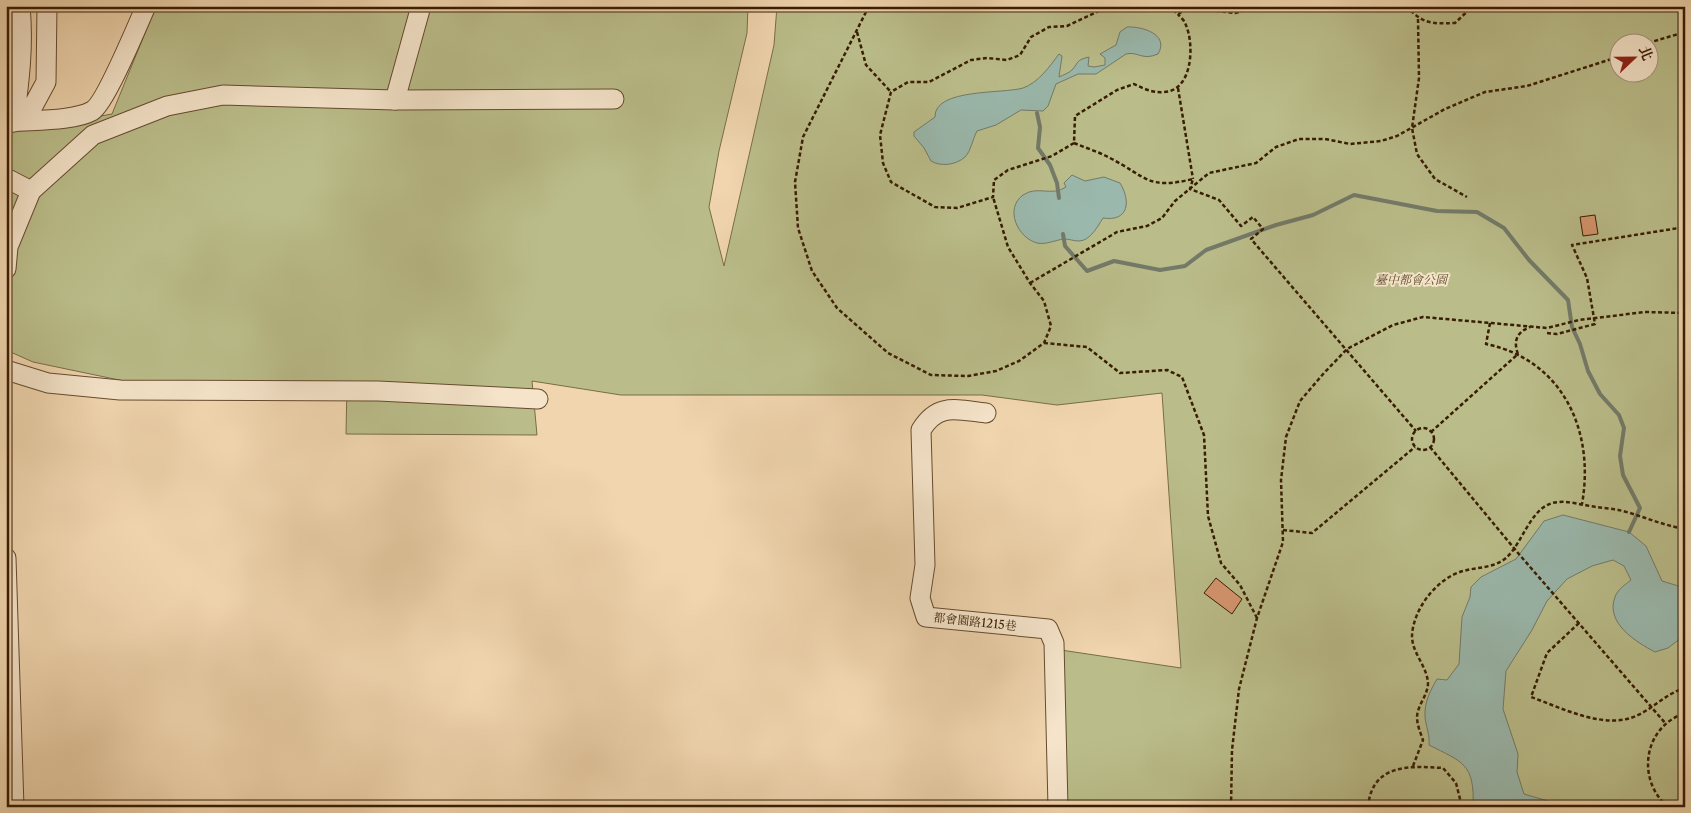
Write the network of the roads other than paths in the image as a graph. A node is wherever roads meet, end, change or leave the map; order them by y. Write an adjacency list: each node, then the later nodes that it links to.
1 (20, 6): 7 (street)
2 (47, 6): 7 (street)
3 (146, 6): 7 (street)
4 (421, 6): 6 (street)
5 (614, 99): 6 (street)
6 (395, 100): 9 (street)
7 (10, 122)
8 (6, 178): 9 (street)
9 (31, 191): 10 (street)
10 (6, 269)
11 (6, 370): 12 (street)
12 (538, 399)
13 (986, 413): 16 (street, 都會園路1215巷)
14 (6, 558): 15 (street)
15 (14, 807)
16 (1058, 807)

